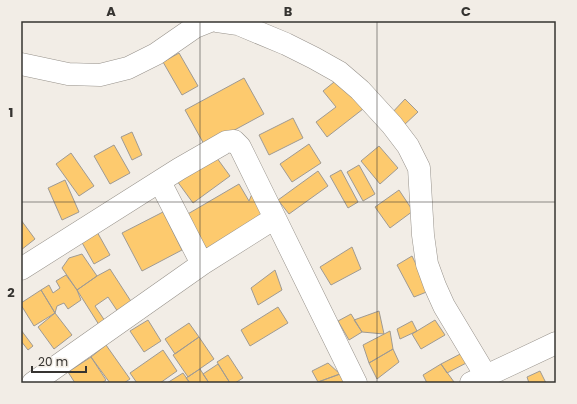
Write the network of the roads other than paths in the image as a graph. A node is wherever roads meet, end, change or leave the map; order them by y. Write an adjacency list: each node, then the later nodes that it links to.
1 (210, 21): 4 (street)
2 (217, 21): 3 (street)
3 (266, 27): 10 (street)
4 (21, 64)
5 (160, 182): 6 (street); 7 (street); 8 (street)
6 (275, 218): 7 (street); 12 (street)
7 (202, 264): 11 (street)
8 (21, 269)
9 (556, 343): 10 (street)
10 (479, 379)
11 (33, 383)
12 (356, 383)

